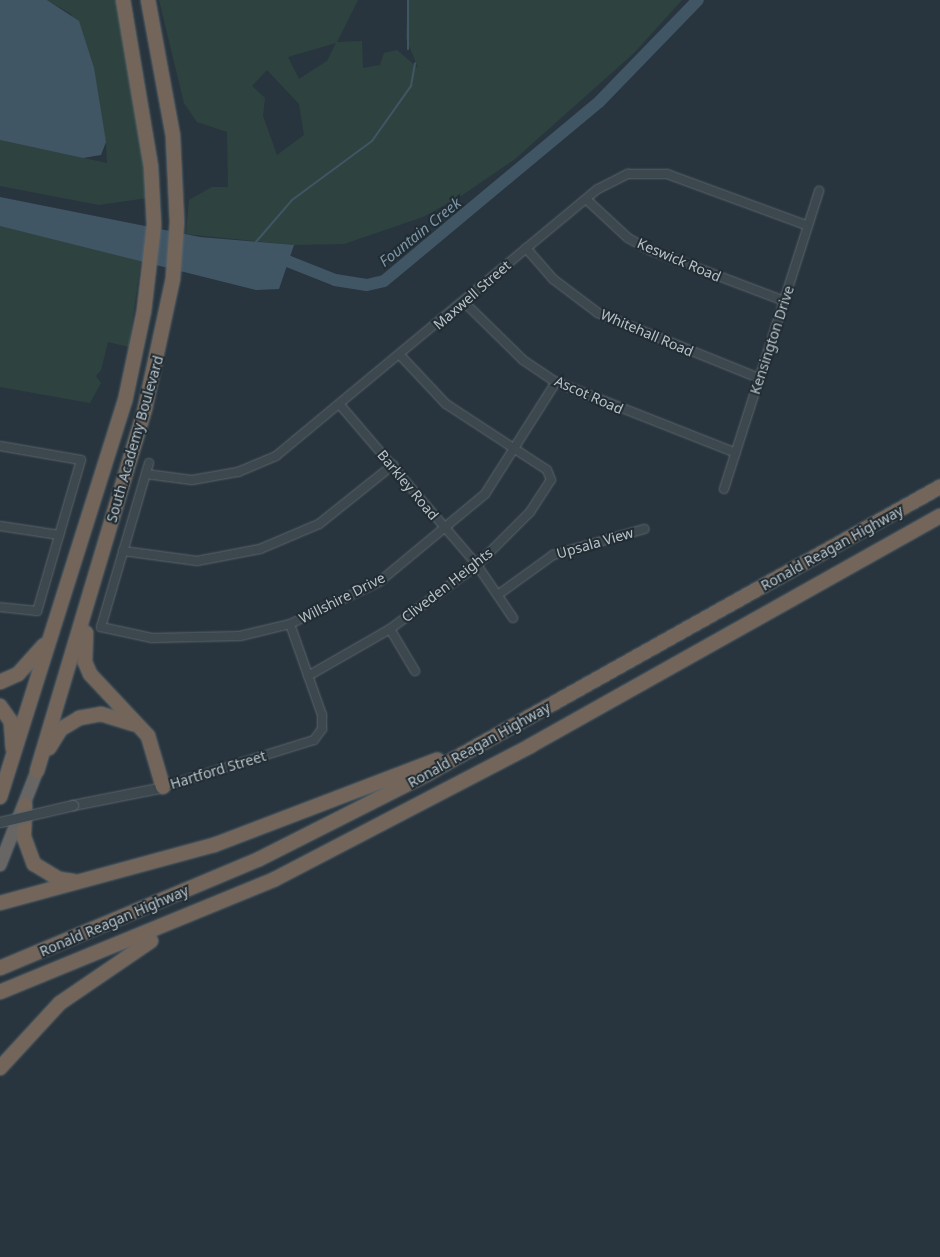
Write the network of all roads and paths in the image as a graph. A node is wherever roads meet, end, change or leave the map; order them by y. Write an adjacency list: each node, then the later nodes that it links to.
1 (123, 0): 31 (highway, South Academy Boulevard)
2 (148, 0): 28 (highway, South Academy Boulevard)
3 (819, 191): 5 (street, Kensington Drive)
4 (586, 199): 5 (street, Maxwell Street); 6 (street, Maxwell Street); 7 (street, Keswick Road)
5 (808, 226): 7 (street, Kensington Drive)
6 (526, 248): 8 (street, Maxwell Street); 10 (street, Whitehall Road)
7 (784, 301): 10 (street, Kensington Drive)
8 (464, 302): 9 (street, Maxwell Street); 11 (street, Ascot Road)
9 (401, 356): 12 (street, Maxwell Street); 14 (street, Cliveden Heights)
10 (759, 378): 15 (street, Kensington Drive)
11 (556, 382): 14 (street, Willshire Drive); 15 (street, Ascot Road)
12 (340, 405): 17 (street, Barkley Road); 18 (street, Maxwell Street)
13 (0, 446): 25 (street)
14 (514, 452): 23 (street, Willshire Drive); 27 (street, Cliveden Heights)
15 (736, 453): 20 (street, Kensington Drive)
16 (149, 463): 18 (street)
17 (393, 466): 23 (street, Barkley Road); 26 (street)
18 (146, 474): 26 (street)
19 (940, 487): 40 (highway, Ronald Reagan Highway)
20 (724, 489)
21 (940, 516): 48 (highway, Ronald Reagan Highway)
22 (0, 526): 25 (street)
23 (444, 528): 27 (street, Barkley Road); 33 (street, Willshire Drive)
24 (644, 529): 29 (street, Upsala View)
25 (59, 535): 30 (street)
26 (123, 551): 33 (street, Willshire Drive)
27 (476, 565): 29 (street, Barkley Road); 34 (street, Cliveden Heights)
28 (92, 587): 39 (highway); 41 (highway, South Academy Boulevard)
29 (499, 594): 32 (street, Barkley Road)
30 (0, 607)
31 (57, 614): 37 (highway); 43 (highway, South Academy Boulevard)
32 (512, 618)
33 (290, 624): 36 (street, Hartford Street)
34 (390, 629): 35 (street); 36 (street, Cliveden Heights)
35 (414, 671)
36 (308, 676): 42 (street, Hartford Street)
37 (0, 682)
38 (0, 706): 43 (highway)
39 (139, 725): 41 (highway); 42 (highway)
40 (470, 748): 47 (highway); 50 (highway, Ronald Reagan Highway)
41 (37, 771): 44 (highway, South Academy Boulevard)
42 (163, 787): 45 (street, Hartford Street, bridge)
43 (2, 791)
44 (25, 805): 46 (highway, South Academy Boulevard); 47 (highway)
45 (0, 822)
46 (0, 865)
47 (80, 882): 49 (highway)
48 (230, 898): 51 (highway, Ronald Reagan Highway); 52 (highway)
49 (0, 903)
50 (0, 968)
51 (0, 992)
52 (0, 1068)

